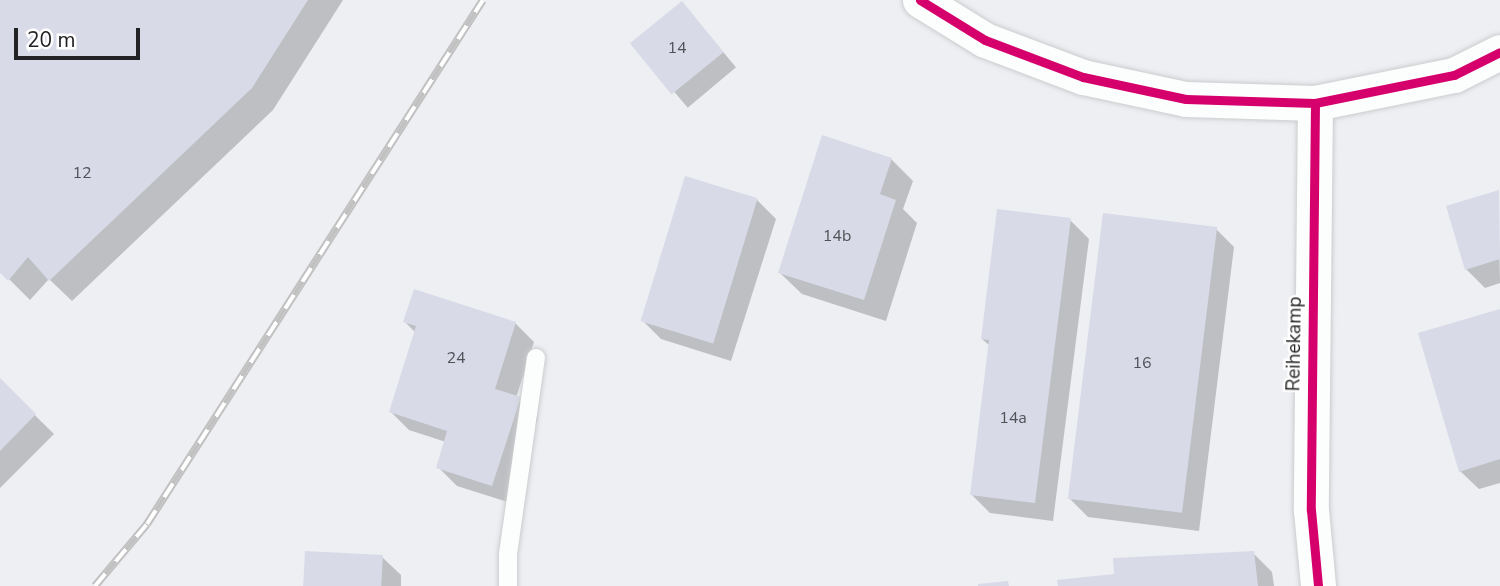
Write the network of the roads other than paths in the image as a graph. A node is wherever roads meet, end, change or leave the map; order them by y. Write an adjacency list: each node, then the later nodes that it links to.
1 (920, 0): 3 (street)
2 (1500, 52): 3 (street)
3 (1315, 103): 6 (street, Reihekamp)
4 (536, 358): 5 (lane)
5 (508, 586)
6 (1318, 586)

